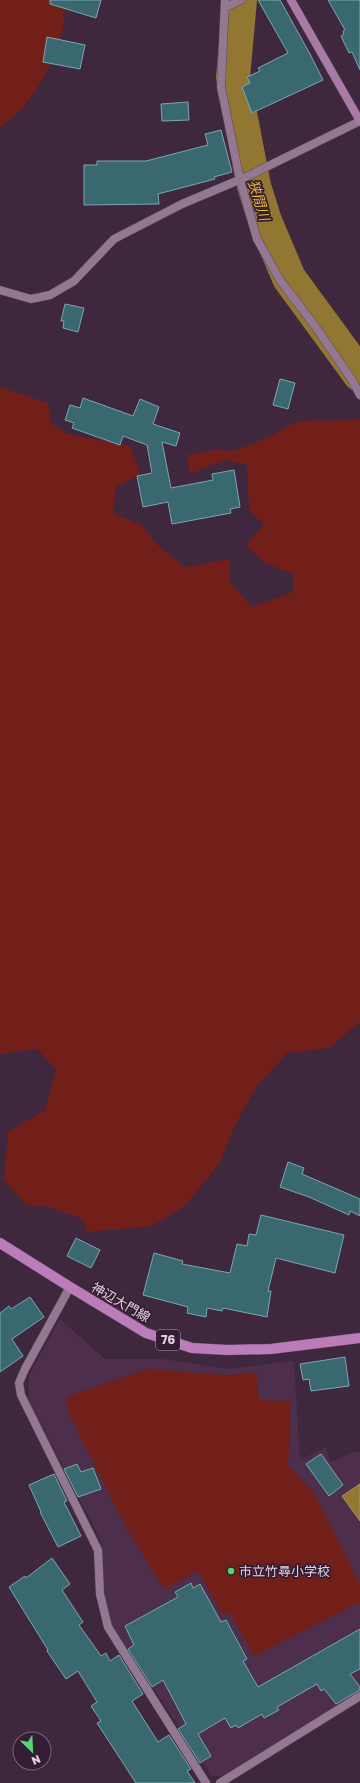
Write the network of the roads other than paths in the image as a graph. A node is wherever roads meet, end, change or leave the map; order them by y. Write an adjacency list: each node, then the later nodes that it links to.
1 (241, 0): 3 (street)
2 (291, 0): 4 (main road)
3 (225, 4): 5 (street)
4 (360, 121): 5 (street)
5 (243, 178): 6 (street); 7 (street)
6 (0, 290)
7 (360, 395)
8 (0, 1243): 9 (main road, 神辺大門線 / 76)
9 (70, 1287): 10 (main road, 神辺大門線 / 76); 12 (street)
10 (360, 1338)
11 (360, 1696): 13 (street)
12 (206, 1783)
13 (220, 1783)

